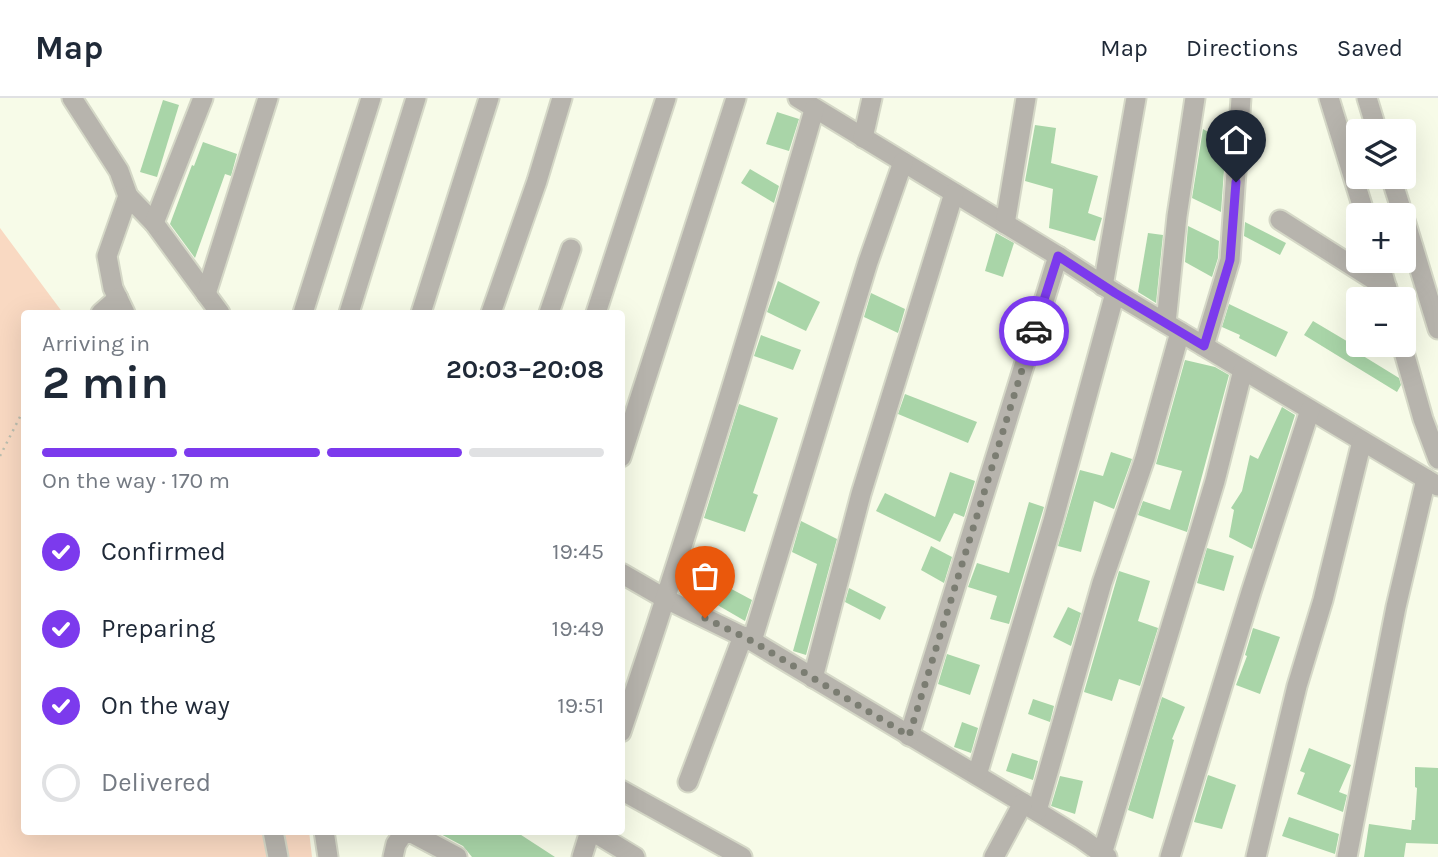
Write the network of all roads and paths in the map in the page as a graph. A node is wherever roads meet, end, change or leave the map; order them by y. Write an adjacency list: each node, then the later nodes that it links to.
1 (72, 98): 22 (street)
2 (203, 98): 25 (street)
3 (268, 98): 32 (street)
4 (371, 98): 35 (street)
5 (416, 98): 36 (street)
6 (489, 98): 37 (street)
7 (562, 98): 38 (street)
8 (666, 98): 40 (street)
9 (736, 98): 49 (street)
10 (872, 98): 19 (street)
11 (1026, 98): 26 (street)
12 (1136, 98): 31 (street)
13 (1195, 98): 41 (street)
14 (1241, 98): 43 (street)
15 (1329, 98): 23 (street)
16 (1367, 98): 18 (street)
17 (806, 104): 19 (street); 54 (street)
18 (1373, 119)
19 (863, 138): 20 (street)
20 (903, 162): 21 (street); 55 (street)
21 (954, 193): 26 (street); 56 (street)
22 (128, 196): 25 (street); 33 (street)
23 (1361, 203)
24 (1280, 220): 30 (street)
25 (154, 223): 32 (street)
26 (1005, 224): 28 (street)
27 (571, 249): 39 (street)
28 (1058, 256): 31 (street); 58 (street)
29 (1416, 258): 42 (street)
30 (1378, 287)
31 (1109, 289): 41 (street); 59 (street)
32 (206, 294): 34 (street)
33 (121, 306)
34 (218, 310)
35 (304, 310)
36 (350, 310)
37 (422, 310)
38 (492, 310)
39 (550, 310)
40 (597, 310)
41 (1173, 328): 43 (street); 62 (street)
42 (1438, 329)
43 (1204, 346): 45 (street)
44 (1405, 357): 51 (street)
45 (1243, 370): 46 (street); 69 (street)
46 (1310, 410): 48 (street); 78 (street)
47 (21, 415): 50 (path)
48 (1362, 441): 52 (street); 79 (street)
49 (625, 445)
50 (0, 456)
51 (1438, 459)
52 (1432, 482): 80 (street)
53 (625, 575): 54 (street)
54 (666, 599): 55 (street); 57 (street)
55 (748, 639): 56 (street); 60 (street)
56 (813, 678): 58 (street)
57 (625, 720)
58 (909, 736): 59 (street)
59 (977, 775): 62 (street)
60 (688, 782)
61 (625, 792): 76 (street)
62 (1030, 807): 69 (street); 77 (street)
63 (274, 835): 70 (street)
64 (325, 835): 71 (street)
65 (402, 835): 72 (street)
66 (416, 835): 73 (street)
67 (590, 835): 74 (street)
68 (598, 835): 75 (street)
69 (1105, 855)
70 (278, 857)
71 (328, 857)
72 (393, 857)
73 (457, 857)
74 (582, 857)
75 (635, 857)
76 (742, 857)
77 (994, 857)
78 (1170, 857)
79 (1256, 857)
80 (1346, 857)

